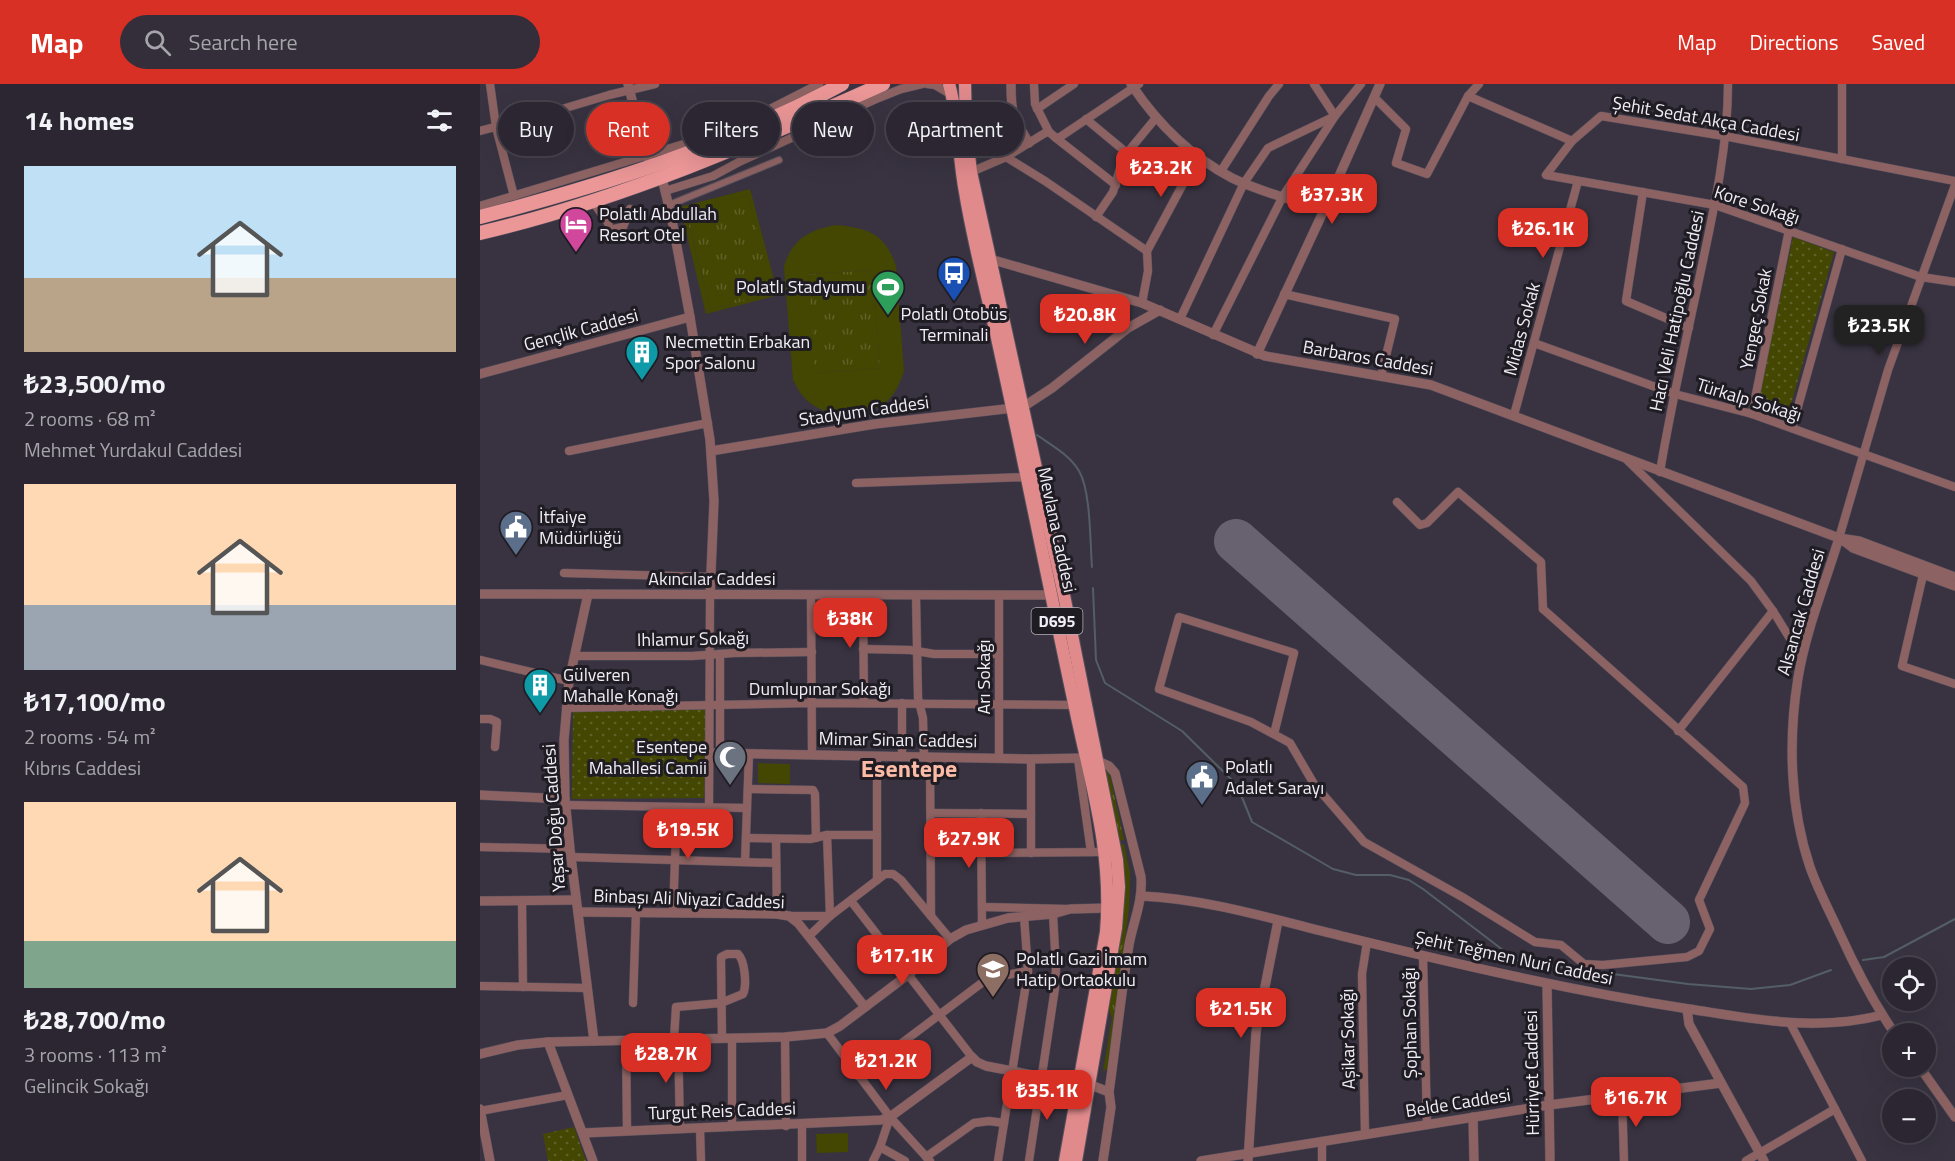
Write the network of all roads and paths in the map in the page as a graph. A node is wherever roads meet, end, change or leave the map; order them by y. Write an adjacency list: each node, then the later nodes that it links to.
1 (490, 84): 28 (street)
2 (655, 84): 20 (street)
3 (819, 84): 41 (street)
4 (842, 84): 41 (highway)
5 (883, 84): 30 (highway)
6 (922, 84): 30 (street)
7 (927, 84): 21 (street)
8 (965, 84): 43 (main road, Mevlana Caddesi / D695)
9 (1011, 84): 35 (street)
10 (1034, 84): 24 (street)
11 (1074, 84): 24 (street)
12 (1279, 84): 42 (street)
13 (1314, 84): 25 (street)
14 (1360, 84): 25 (street)
15 (1380, 84): 23 (street)
16 (1479, 84): 22 (street)
17 (1728, 84): 32 (street, Hacı Veli Hatipoğlu Caddesi)
18 (1842, 84): 39 (street)
19 (1134, 85): 26 (street); 27 (street)
20 (628, 87): 28 (street); 41 (street)
21 (951, 90): 80 (main road, Mevlana Caddesi / D695)
22 (1468, 96): 23 (street); 34 (street)
23 (1374, 97): 58 (street)
24 (1037, 109): 31 (street)
25 (1335, 116): 46 (street); 52 (street)
26 (1086, 119): 33 (street); 36 (street)
27 (1155, 119): 36 (street); 37 (street)
28 (496, 127): 29 (street); 51 (street)
29 (480, 131)
30 (791, 132): 48 (highway)
31 (1049, 132): 33 (street); 35 (street)
32 (1724, 136): 34 (street, Şehit Sedat Akça Caddesi); 39 (street, Şehit Sedat Akça Caddesi); 55 (street, Hacı Veli Hatipoğlu Caddesi)
33 (1056, 138): 49 (street)
34 (1572, 141): 44 (street, Şehit Sedat Akça Caddesi)
35 (1029, 143): 38 (street)
36 (1127, 153): 49 (street)
37 (1198, 156): 42 (street); 64 (street)
38 (1006, 158): 43 (street); 60 (street)
39 (1842, 159): 47 (street, Şehit Sedat Akça Caddesi)
40 (779, 160): 54 (street)
41 (649, 161): 51 (street); 59 (highway)
42 (1221, 171): 46 (street)
43 (971, 172): 65 (main road, Mevlana Caddesi / D695)
44 (1546, 175): 45 (street, Kore Sokağı)
45 (1578, 181): 50 (street, Kore Sokağı); 75 (street, Midas Sokak)
46 (1244, 183): 52 (street); 72 (street)
47 (1955, 183): 66 (street)
48 (664, 185): 53 (highway); 54 (street)
49 (1116, 185): 60 (street)
50 (1643, 192): 55 (street, Kore Sokağı); 73 (street)
51 (514, 196): 56 (street)
52 (1283, 196): 58 (street); 74 (street)
53 (593, 202): 57 (street); 62 (highway)
54 (669, 205): 71 (street)
55 (1715, 205): 61 (street, Kore Sokağı); 73 (street, Hacı Veli Hatipoğlu Caddesi)
56 (480, 206)
57 (630, 209)
58 (1324, 210): 68 (street)
59 (480, 217)
60 (1096, 217): 64 (street)
61 (1789, 230): 63 (street, Kore Sokağı); 81 (street, Yengeç Sokak)
62 (480, 233)
63 (1842, 249): 66 (street, Kore Sokağı); 84 (street)
64 (1147, 251): 69 (street)
65 (990, 259): 69 (street, Barbaros Caddesi); 80 (main road, Mevlana Caddesi / D695)
66 (1922, 277): 67 (street, Kore Sokağı); 87 (street)
67 (1955, 282)
68 (1284, 294): 76 (street); 78 (street)
69 (1142, 303): 70 (street, Barbaros Caddesi)
70 (1160, 310): 72 (street, Barbaros Caddesi); 80 (street)
71 (690, 317): 77 (street, Gençlik Caddesi); 83 (street)
72 (1180, 319): 74 (street, Barbaros Caddesi)
73 (1689, 328): 79 (street, Hacı Veli Hatipoğlu Caddesi)
74 (1213, 335): 76 (street, Barbaros Caddesi)
75 (1534, 343): 79 (street, Türkalp Sokağı); 82 (street, Midas Sokak)
76 (1257, 354): 78 (street, Barbaros Caddesi)
77 (480, 374)
78 (1381, 376): 82 (street, Barbaros Caddesi)
79 (1675, 394): 81 (street, Türkalp Sokağı); 89 (street, Hacı Veli Hatipoğlu Caddesi)
80 (1018, 408): 86 (street, Stadyum Caddesi); 90 (main road, Mevlana Caddesi / D695); 144 (main road, Mevlana Caddesi / D695)
81 (1752, 414): 84 (street, Türkalp Sokağı)
82 (1514, 415): 88 (street, Barbaros Caddesi)
83 (708, 423): 85 (street); 86 (street)
84 (1792, 428): 87 (street, Türkalp Sokağı)
85 (569, 451)
86 (711, 451): 99 (street)
87 (1863, 453): 92 (street, Türkalp Sokağı); 94 (street)
88 (1625, 458): 89 (street, Barbaros Caddesi); 110 (street)
89 (1660, 472): 94 (street, Barbaros Caddesi)
90 (1028, 477): 91 (street); 103 (main road, Mevlana Caddesi / D695)
91 (856, 483)
92 (1955, 487)
93 (1397, 502): 109 (street)
94 (1839, 538): 97 (street, Barbaros Caddesi); 98 (street, Barbaros Caddesi); 118 (street, Alsancak Caddesi)
95 (1542, 568): 109 (street)
96 (564, 573): 99 (street)
97 (1923, 574): 100 (street, Barbaros Caddesi); 121 (street)
98 (1955, 576)
99 (711, 577): 104 (street)
100 (1955, 586)
101 (480, 594): 102 (street, Akıncılar Caddesi)
102 (588, 594): 104 (street, Akıncılar Caddesi); 116 (street, Yaşar Doğu Caddesi)
103 (1052, 595): 108 (street, Akıncılar Caddesi); 129 (main road, Mevlana Caddesi / D695)
104 (710, 596): 105 (street, Akıncılar Caddesi); 117 (street)
105 (812, 596): 106 (street, Akıncılar Caddesi); 112 (street)
106 (863, 596): 107 (street, Akıncılar Caddesi); 111 (street)
107 (916, 596): 108 (street, Akıncılar Caddesi); 113 (street)
108 (999, 596): 115 (street, Arı Sokağı)
109 (1543, 609): 132 (street)
110 (1773, 611): 118 (street); 132 (street)
111 (863, 649): 113 (street); 123 (street)
112 (812, 652): 114 (street, Ihlamur Sokağı); 122 (street)
113 (917, 652): 115 (street); 125 (street)
114 (720, 654): 117 (street, Ihlamur Sokağı); 128 (street)
115 (999, 654): 126 (street, Arı Sokağı)
116 (575, 656): 117 (street, Ihlamur Sokağı); 120 (street, Yaşar Doğu Caddesi)
117 (710, 656): 127 (street)
118 (1802, 658): 203 (street, Alsancak Caddesi)
119 (480, 660): 120 (street)
120 (569, 681): 130 (street, Yaşar Doğu Caddesi)
121 (1955, 684)
122 (811, 703): 123 (street, Dumlupınar Sokağı); 128 (street, Dumlupınar Sokağı); 138 (street)
123 (864, 703): 124 (street, Dumlupınar Sokağı)
124 (902, 703): 125 (street, Dumlupınar Sokağı); 140 (street)
125 (919, 703): 126 (street, Dumlupınar Sokağı); 141 (street)
126 (999, 704): 129 (street, Dumlupınar Sokağı); 142 (street, Arı Sokağı)
127 (710, 705): 128 (street, Dumlupınar Sokağı); 130 (street, Dumlupınar Sokağı); 135 (street)
128 (720, 705): 136 (street)
129 (1074, 705): 144 (main road, Mevlana Caddesi / D695)
130 (566, 708): 147 (street, Yaşar Doğu Caddesi)
131 (480, 719): 134 (street)
132 (1678, 731): 133 (street)
133 (1274, 734): 133 (street)
134 (495, 747)
135 (710, 753): 136 (street, Mimar Sinan Caddesi); 149 (street)
136 (720, 753): 137 (street, Mimar Sinan Caddesi)
137 (749, 754): 138 (street, Mimar Sinan Caddesi); 145 (street)
138 (812, 755): 139 (street, Mimar Sinan Caddesi)
139 (877, 756): 140 (street, Mimar Sinan Caddesi); 155 (street)
140 (902, 757): 141 (street, Mimar Sinan Caddesi)
141 (927, 757): 142 (street, Mimar Sinan Caddesi); 151 (street)
142 (999, 759): 143 (street, Mimar Sinan Caddesi)
143 (1032, 759): 144 (street, Mimar Sinan Caddesi); 153 (street)
144 (1087, 759): 160 (street); 161 (main road, Mevlana Caddesi / D695); 169 (street); 220 (main road, Mevlana Caddesi / D695)
145 (748, 789): 150 (street); 157 (street)
146 (480, 795): 147 (street)
147 (566, 802): 148 (street); 162 (street, Yaşar Doğu Caddesi)
148 (677, 807): 149 (street); 165 (street)
149 (709, 807): 150 (street)
150 (747, 808): 156 (street)
151 (931, 813): 152 (street); 184 (street)
152 (981, 813): 153 (street); 163 (street)
153 (1031, 814): 164 (street)
154 (827, 834): 155 (street); 157 (street); 183 (street)
155 (877, 835): 168 (street)
156 (746, 838): 158 (street); 166 (street)
157 (816, 838): 158 (street)
158 (776, 839): 167 (street)
159 (480, 847): 162 (street)
160 (1092, 852): 161 (street); 164 (street)
161 (1106, 852): 175 (main road, Mevlana Caddesi / D695)
162 (570, 853): 165 (street); 170 (street, Yaşar Doğu Caddesi)
163 (982, 853): 164 (street); 174 (street)
164 (1031, 853)
165 (675, 860): 166 (street); 179 (street)
166 (745, 862): 167 (street)
167 (776, 863): 180 (street)
168 (877, 880): 173 (street); 184 (street)
169 (1141, 896): 186 (street, Şehit Teğmen Nuri Caddesi); 221 (street)
170 (576, 900): 172 (street); 177 (street, Yaşar Doğu Caddesi)
171 (480, 901): 172 (street)
172 (522, 901): 196 (street)
173 (851, 901): 183 (street); 193 (street)
174 (982, 907): 176 (street); 187 (street)
175 (1108, 908): 176 (street); 220 (main road, Mevlana Caddesi / D695)
176 (1070, 909): 181 (street)
177 (578, 912): 178 (street, Binbaşı Ali Niyazi Caddesi); 197 (street, Yaşar Doğu Caddesi)
178 (636, 912): 179 (street, Binbaşı Ali Niyazi Caddesi); 198 (street)
179 (674, 913): 180 (street, Binbaşı Ali Niyazi Caddesi)
180 (777, 914): 182 (street, Binbaşı Ali Niyazi Caddesi)
181 (1053, 914): 185 (street); 218 (street)
182 (789, 916): 183 (street); 188 (street, Binbaşı Ali Niyazi Caddesi)
183 (830, 916): 188 (street)
184 (931, 916): 189 (street)
185 (1024, 916): 187 (street); 192 (street)
186 (1278, 921): 190 (street, Şehit Teğmen Nuri Caddesi); 242 (street)
187 (982, 924): 189 (street)
188 (809, 936): 200 (street, Binbaşı Ali Niyazi Caddesi)
189 (950, 939): 193 (street)
190 (1367, 942): 191 (street, Şehit Teğmen Nuri Caddesi); 239 (street, Aşikar Sokağı)
191 (1423, 956): 194 (street, Şehit Teğmen Nuri Caddesi); 233 (street, Şophan Sokağı)
192 (1028, 971): 202 (street); 215 (street)
193 (909, 974): 200 (street); 202 (street)
194 (1547, 984): 201 (street, Şehit Teğmen Nuri Caddesi); 224 (street, Hürriyet Caddesi)
195 (480, 986): 196 (street)
196 (523, 987): 197 (street)
197 (587, 988): 211 (street, Yaşar Doğu Caddesi)
198 (633, 1003)
199 (722, 1003): 199 (street); 208 (street); 209 (street)
200 (865, 1007): 206 (street)
201 (1687, 1009): 204 (street, Şehit Teğmen Nuri Caddesi); 219 (street)
202 (940, 1014): 214 (street); 216 (street)
203 (1882, 1015): 204 (street, Şehit Teğmen Nuri Caddesi); 205 (street, Alsancak Caddesi)
204 (1790, 1023): 225 (street)
205 (1887, 1023)
206 (827, 1033): 207 (street); 216 (street)
207 (785, 1037): 208 (street); 231 (street)
208 (727, 1038): 209 (street); 234 (street)
209 (676, 1039): 210 (street); 235 (street)
210 (626, 1040): 211 (street); 237 (street)
211 (594, 1041): 212 (street)
212 (548, 1042): 213 (street); 222 (street)
213 (480, 1054)
214 (972, 1057): 215 (street); 227 (street, Turgut Reis Caddesi)
215 (1012, 1072): 218 (street); 230 (street)
216 (858, 1076): 227 (street)
217 (1927, 1077): 229 (street)
218 (1041, 1078): 220 (street); 252 (street)
219 (1721, 1083): 223 (street, Belde Caddesi); 243 (street)
220 (1083, 1085): 221 (street); 253 (main road, Mevlana Caddesi / D695); 254 (main road, Mevlana Caddesi / D695)
221 (1109, 1092): 255 (street)
222 (568, 1095): 226 (street); 238 (street)
223 (1622, 1096): 224 (street, Belde Caddesi); 260 (street)
224 (1549, 1105): 228 (street, Belde Caddesi); 259 (street, Hürriyet Caddesi)
225 (1835, 1109): 243 (street); 262 (street)
226 (480, 1110): 245 (street)
227 (891, 1117): 232 (street, Turgut Reis Caddesi); 241 (street); 244 (street)
228 (1473, 1117): 233 (street, Belde Caddesi); 258 (street)
229 (1955, 1117)
230 (1004, 1123): 244 (street); 251 (street)
231 (786, 1125): 232 (street, Turgut Reis Caddesi); 234 (street, Turgut Reis Caddesi)
232 (802, 1125): 248 (street)
233 (1427, 1125): 239 (street, Belde Caddesi)
234 (732, 1127): 236 (street, Turgut Reis Caddesi)
235 (680, 1128): 236 (street, Turgut Reis Caddesi); 237 (street, Turgut Reis Caddesi)
236 (700, 1128): 247 (street)
237 (627, 1130): 238 (street, Turgut Reis Caddesi)
238 (583, 1133): 246 (street)
239 (1365, 1135): 240 (street, Belde Caddesi)
240 (1322, 1142): 242 (street, Belde Caddesi); 257 (street)
241 (880, 1147): 249 (street); 250 (street)
242 (1247, 1157): 256 (street, Belde Caddesi)
243 (1762, 1157): 261 (street)
244 (928, 1159)
245 (490, 1161)
246 (593, 1161)
247 (701, 1161)
248 (802, 1161)
249 (873, 1161)
250 (904, 1161)
251 (998, 1161)
252 (1029, 1161)
253 (1065, 1161)
254 (1076, 1161)
255 (1103, 1161)
256 (1201, 1161)
257 (1322, 1161)
258 (1474, 1161)
259 (1550, 1161)
260 (1624, 1161)
261 (1746, 1161)
262 (1862, 1161)

